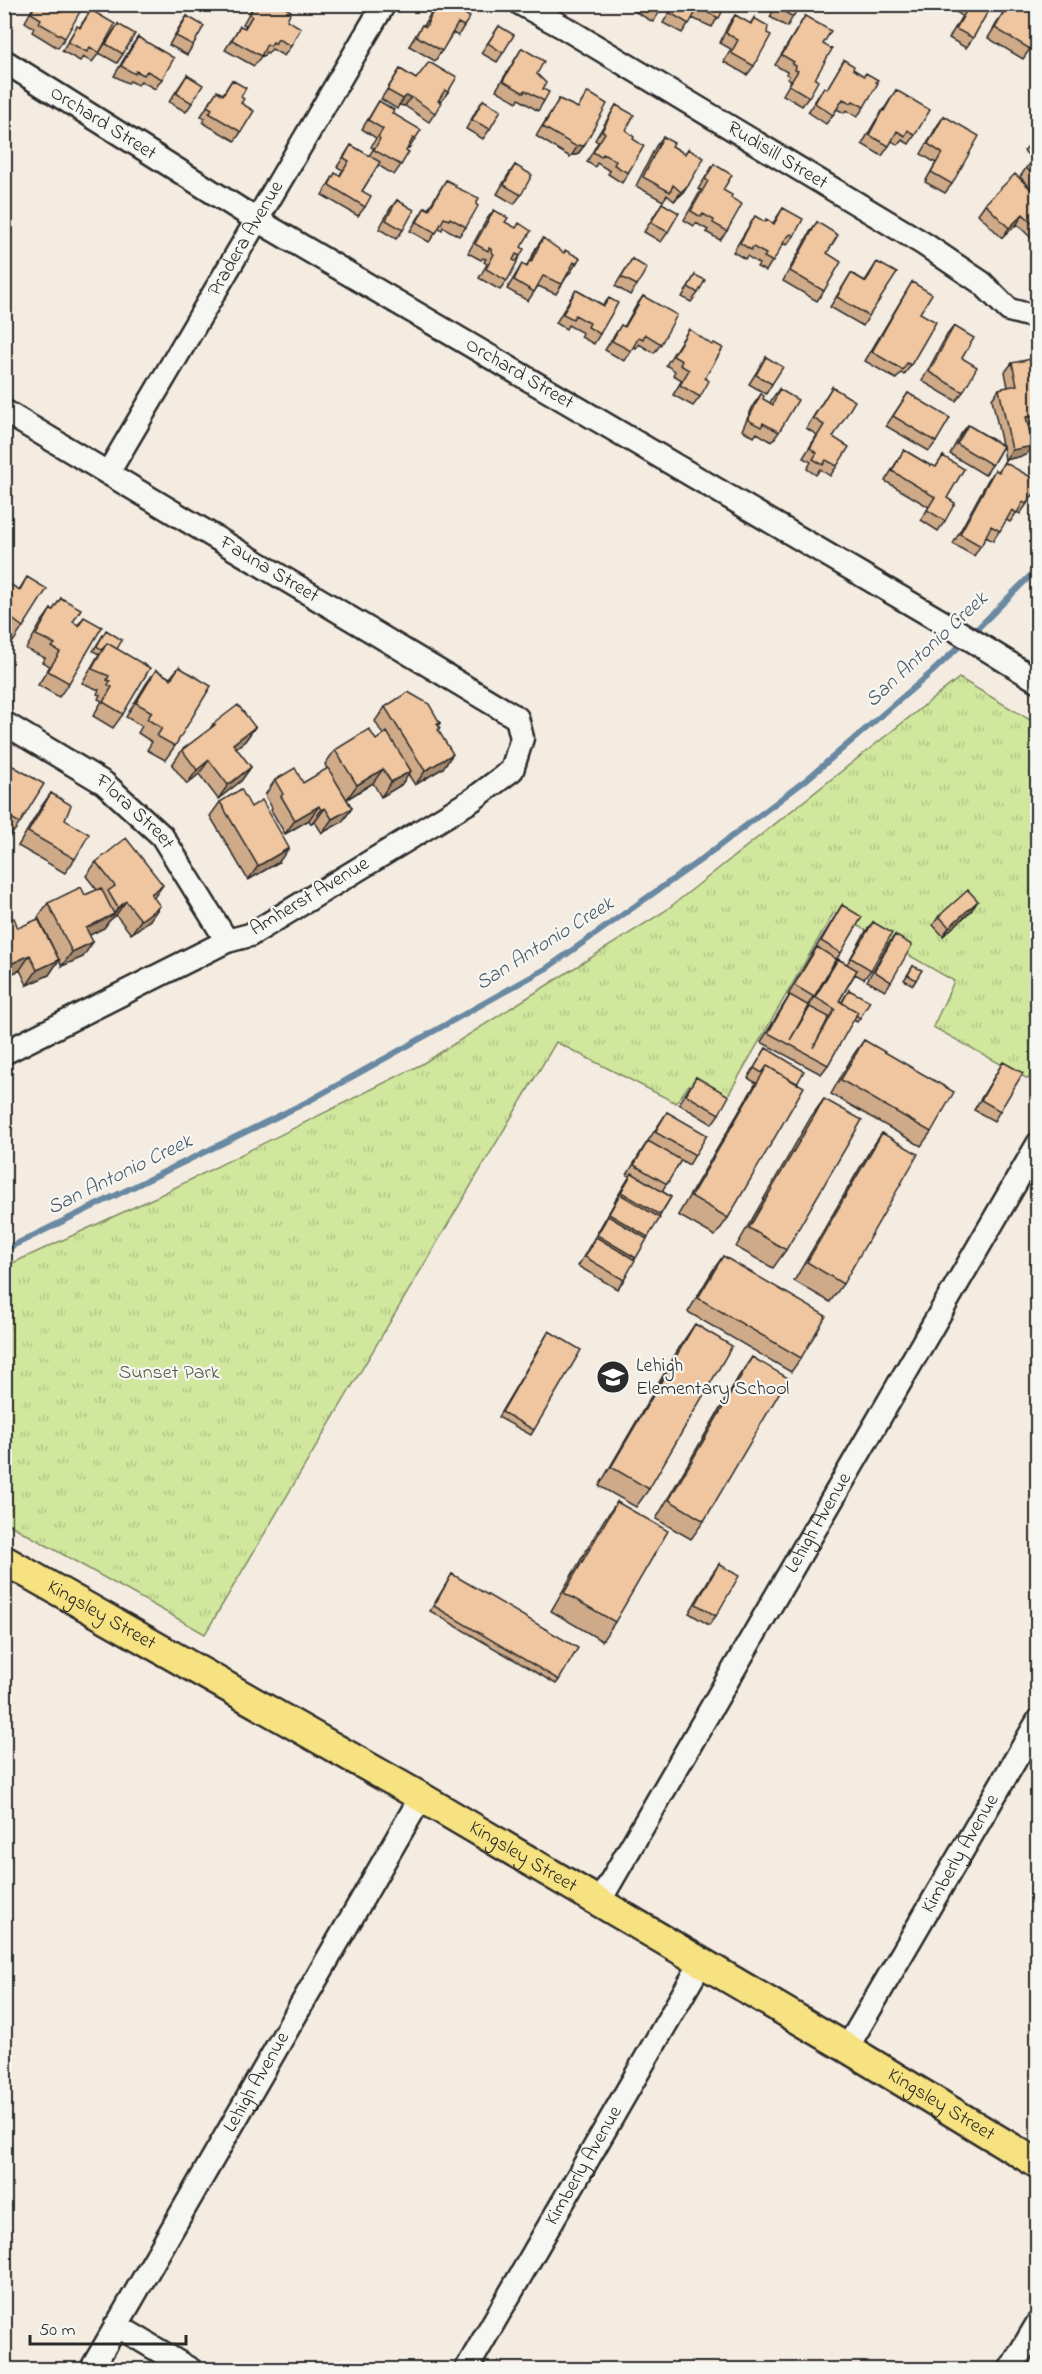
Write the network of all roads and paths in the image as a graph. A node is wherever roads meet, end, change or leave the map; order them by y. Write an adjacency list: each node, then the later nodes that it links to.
1 (384, 4): 4 (street, Pradera Avenue)
2 (521, 4): 5 (street, Rudisill Street)
3 (4, 61): 4 (street, Orchard Street)
4 (257, 220): 7 (street, Pradera Avenue); 8 (street, Orchard Street)
5 (1033, 314)
6 (4, 411): 7 (street, Fauna Street)
7 (108, 473): 10 (street, Fauna Street)
8 (1038, 681)
9 (4, 723): 11 (street, Flora Street)
10 (522, 738): 11 (street, Amherst Avenue)
11 (227, 941): 12 (street, Amherst Avenue)
12 (4, 1053)
13 (1038, 1144): 17 (street, Lehigh Avenue)
14 (4, 1560): 16 (main road, Kingsley Street)
15 (1038, 1721): 19 (street, Kimberly Avenue)
16 (421, 1797): 17 (main road, Kingsley Street); 22 (street, Lehigh Avenue)
17 (599, 1902): 18 (main road, Kingsley Street)
18 (702, 1963): 19 (main road, Kingsley Street); 25 (street, Kimberly Avenue)
19 (847, 2048): 20 (main road, Kingsley Street)
20 (1038, 2164)
21 (1038, 2323): 26 (street)
22 (116, 2325): 23 (street, Lehigh Avenue); 24 (street)
23 (90, 2370)
24 (191, 2370)
25 (466, 2370)
26 (1010, 2370)

